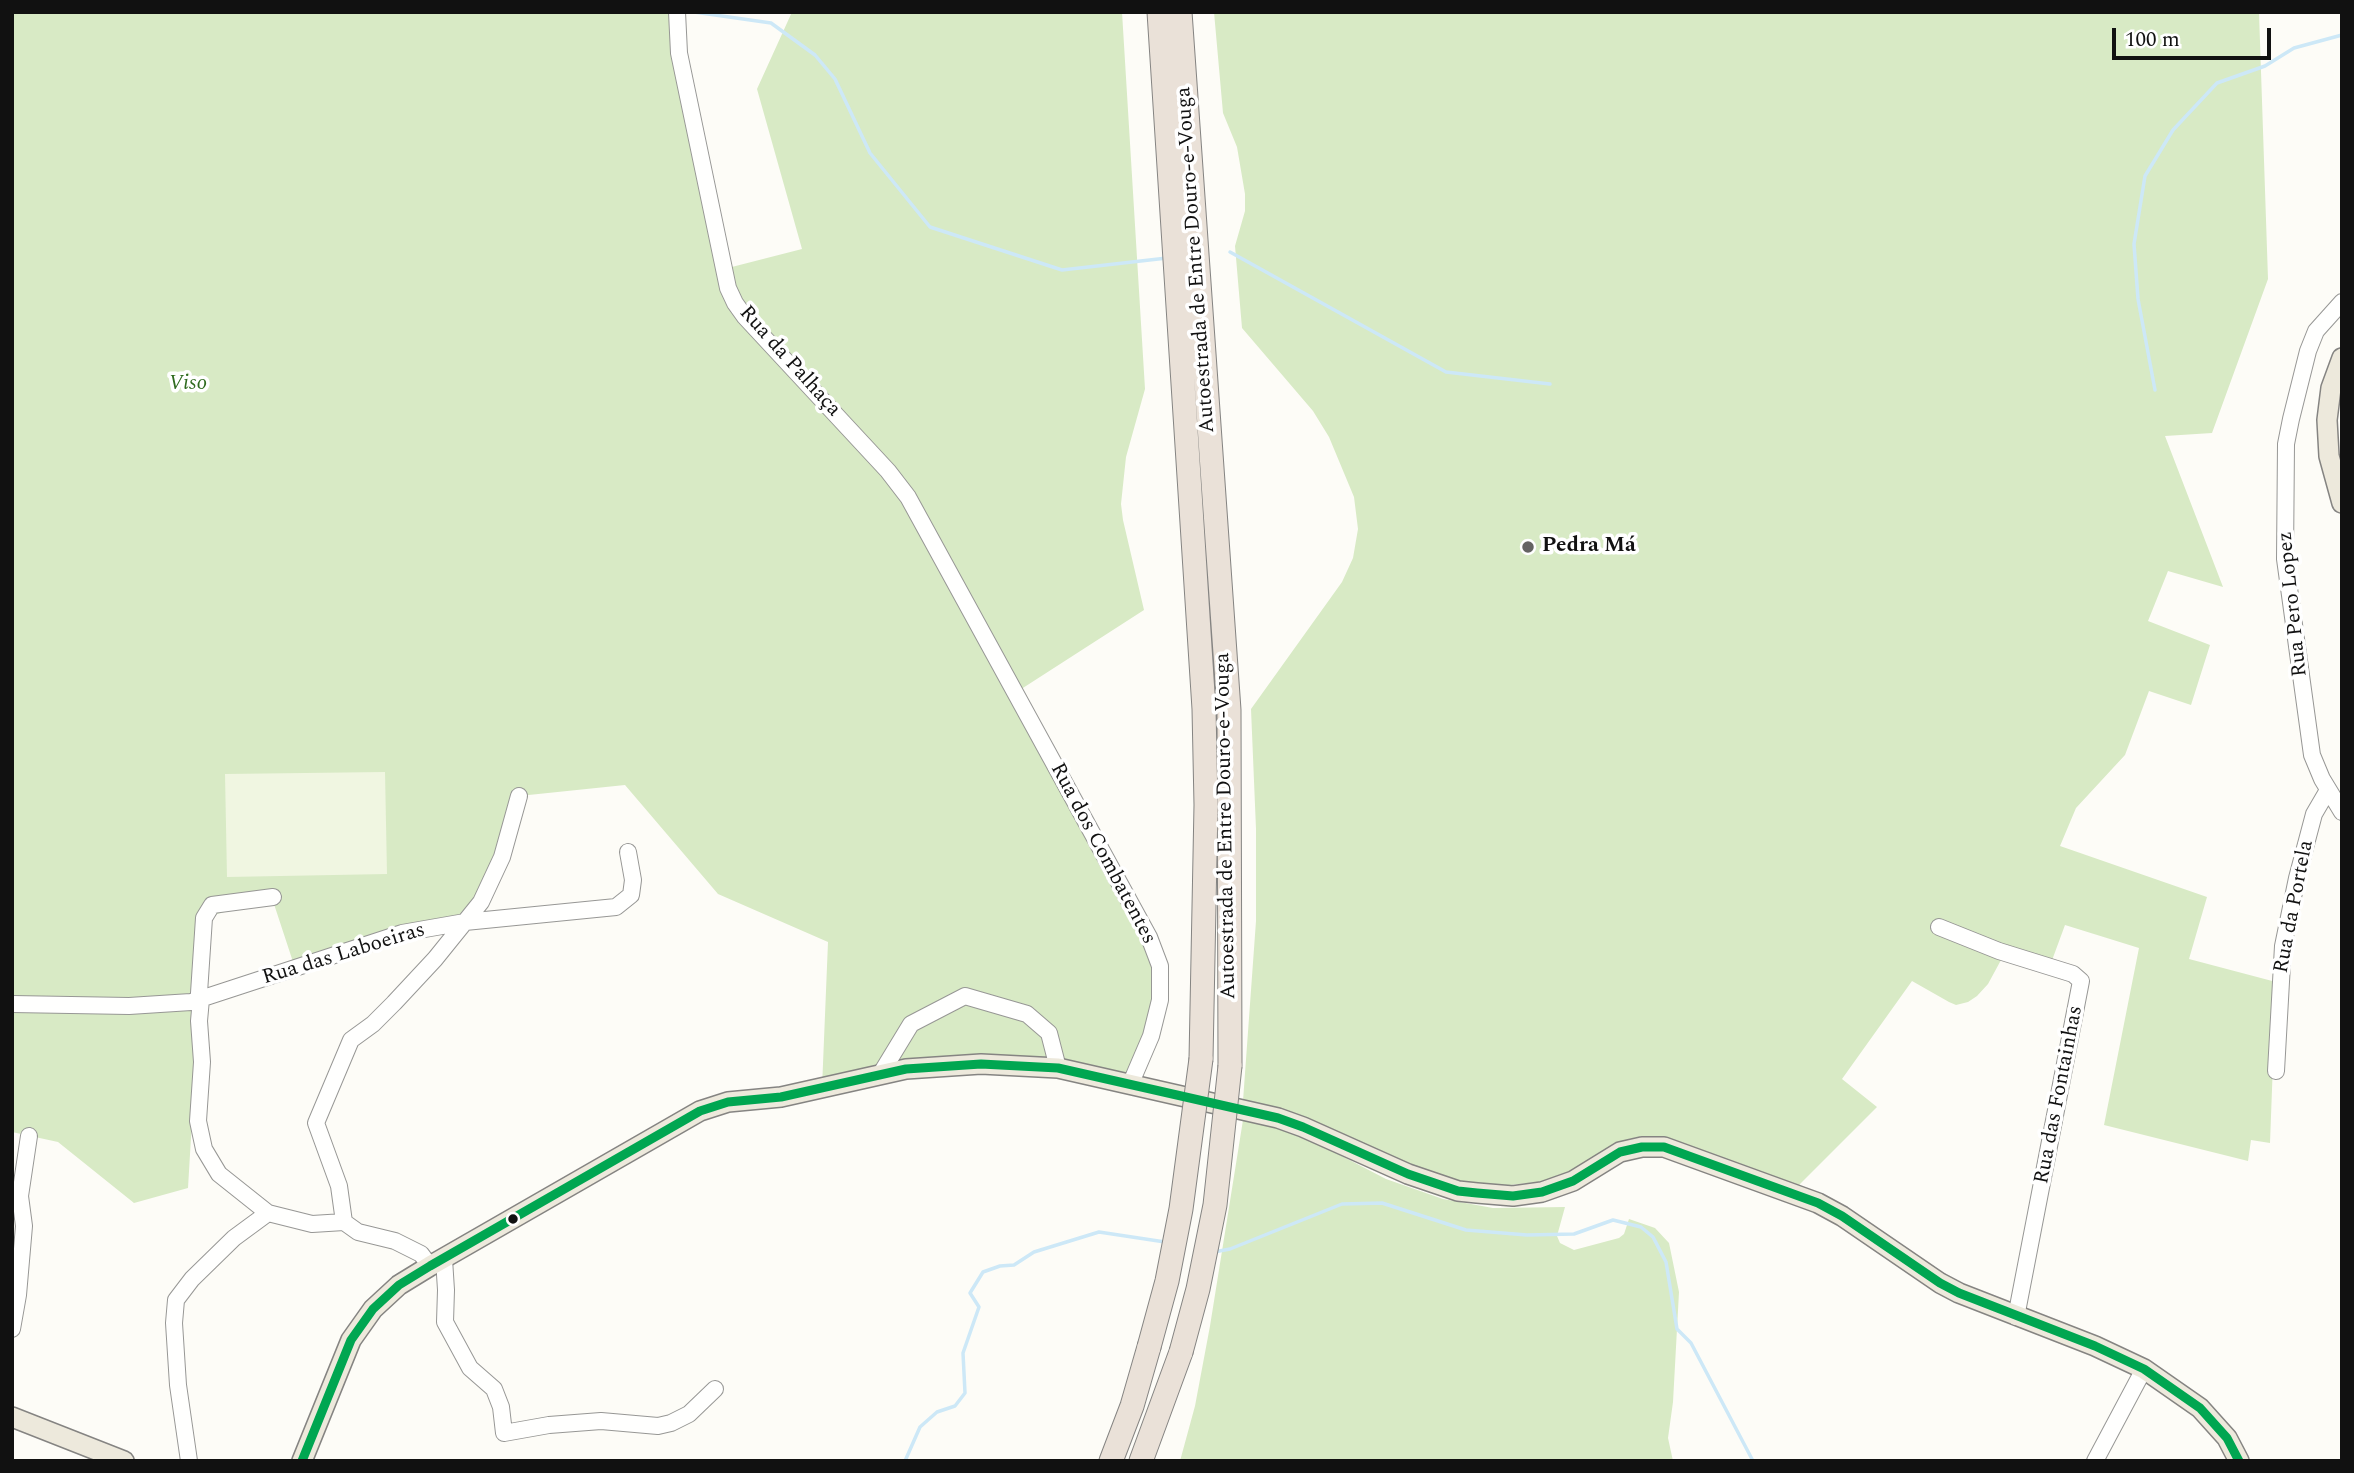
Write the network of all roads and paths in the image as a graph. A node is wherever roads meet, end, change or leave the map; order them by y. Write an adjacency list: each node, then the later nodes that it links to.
1 (677, 12): 7 (street, Rua da Palhaça)
2 (1159, 12): 35 (highway, Autoestrada de Entre Douro-e-Vouga, bridge)
3 (1180, 12): 36 (highway, Autoestrada de Entre Douro-e-Vouga, bridge)
4 (2342, 302): 8 (street, Rua Pero Lopez)
5 (2342, 358): 6 (main road)
6 (2342, 503)
7 (982, 634): 20 (street, Rua dos Combatentes)
8 (2328, 790): 10 (street, Rua Pero Lopez); 18 (street, Rua da Portela)
9 (519, 796): 13 (street)
10 (2342, 812)
11 (628, 852): 13 (street, Rua das Laboeiras)
12 (273, 897): 15 (street)
13 (465, 922): 15 (street, Rua das Laboeiras); 24 (street)
14 (1939, 927): 27 (street, Rua das Fontainhas)
15 (201, 999): 16 (street, Rua das Laboeiras); 23 (street)
16 (12, 1004)
17 (1058, 1068): 19 (main road); 19 (street); 20 (main road)
18 (2276, 1071)
19 (880, 1075): 25 (main road)
20 (1130, 1085): 27 (main road)
21 (29, 1136): 22 (street)
22 (16, 1196): 26 (street)
23 (268, 1213): 24 (street); 33 (street)
24 (344, 1222): 25 (street)
25 (437, 1263): 30 (street); 34 (main road)
26 (15, 1296): 28 (street)
27 (2016, 1317): 29 (main road)
28 (12, 1329)
29 (2144, 1369): 37 (street); 38 (main road)
30 (715, 1389)
31 (12, 1417): 32 (main road)
32 (124, 1461)
33 (189, 1461)
34 (302, 1461)
35 (1111, 1461)
36 (1142, 1461)
37 (2095, 1461)
38 (2239, 1461)

